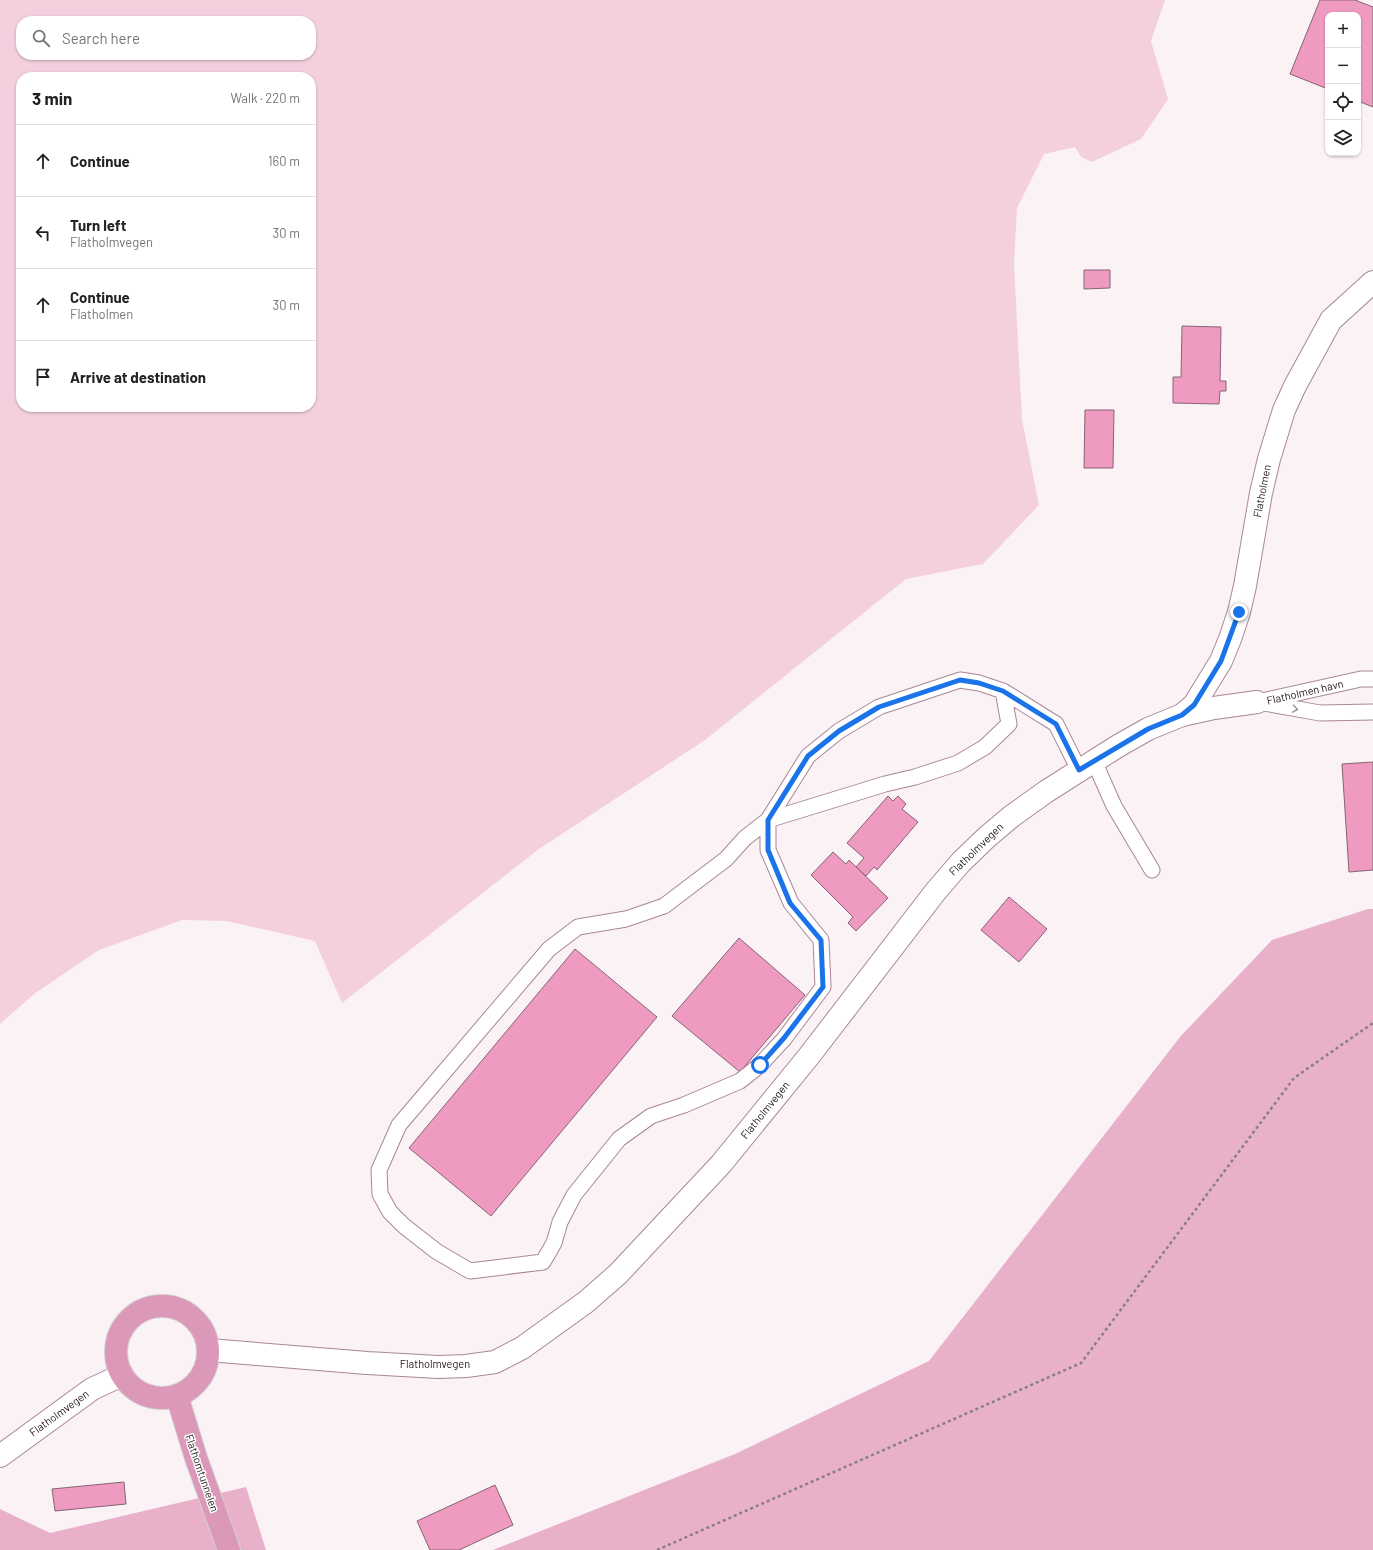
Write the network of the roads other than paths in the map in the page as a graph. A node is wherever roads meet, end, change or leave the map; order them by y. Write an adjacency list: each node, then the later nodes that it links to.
1 (1373, 282): 6 (street, Flatholmen)
2 (1373, 679): 4 (lane, Flatholmen havn)
3 (1003, 691): 7 (lane); 8 (lane); 8 (lane)
4 (1257, 702): 5 (lane, Flatholmen havn, one-way to 5); 6 (street, Flatholmvegen)
5 (1373, 712)
6 (1182, 715): 7 (street, Flatholmvegen)
7 (1087, 766): 9 (lane); 10 (street, Flatholmvegen)
8 (768, 820): 8 (lane)
9 (1152, 870)
10 (209, 1350): 11 (highway); 12 (highway)
11 (122, 1375): 12 (highway); 13 (street, Flatholmvegen)
12 (177, 1396): 14 (highway, Flathomtunnelen)
13 (0, 1456)
14 (229, 1550)

